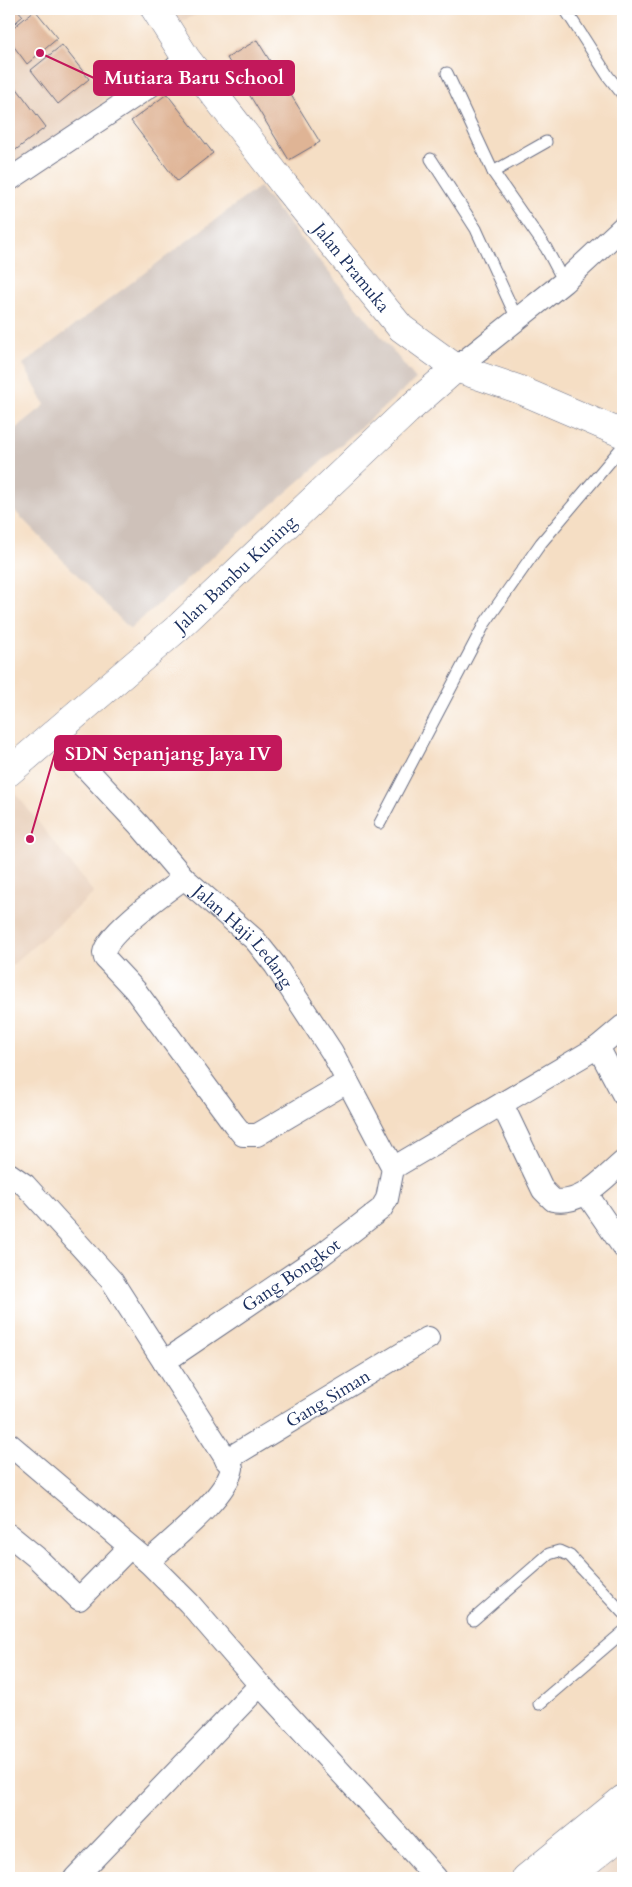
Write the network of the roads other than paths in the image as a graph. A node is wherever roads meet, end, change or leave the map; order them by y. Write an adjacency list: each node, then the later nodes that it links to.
1 (154, 9): 3 (street, Jalan Pramuka)
2 (565, 9): 5 (lane)
3 (186, 58): 9 (street); 13 (street, Jalan Pramuka)
4 (447, 73): 8 (lane)
5 (623, 95)
6 (546, 142): 8 (lane)
7 (431, 159): 12 (lane)
8 (493, 172): 11 (lane)
9 (9, 180)
10 (623, 227): 11 (street)
11 (564, 282): 12 (street)
12 (517, 319): 13 (street)
13 (456, 368): 14 (street, Jalan Pramuka); 16 (street, Jalan Bambu Kuning)
14 (623, 434)
15 (623, 446): 18 (lane)
16 (53, 733): 17 (street, Jalan Bambu Kuning); 19 (street, Jalan Haji Ledang)
17 (9, 772)
18 (380, 823)
19 (184, 878): 22 (street, Jalan Haji Ledang); 22 (street)
20 (623, 1026): 21 (street)
21 (598, 1047): 23 (street); 24 (street)
22 (347, 1082): 26 (street, Jalan Haji Ledang)
23 (623, 1094)
24 (502, 1104): 26 (street); 28 (street)
25 (623, 1162): 28 (street)
26 (393, 1168): 31 (street, Gang Bongkot)
27 (9, 1174): 31 (street)
28 (586, 1193): 29 (street)
29 (623, 1247)
30 (428, 1338): 33 (street, Gang Siman)
31 (164, 1362): 33 (street)
32 (9, 1444): 35 (street)
33 (226, 1460): 36 (street)
34 (9, 1535): 35 (street)
35 (130, 1547): 36 (street)
36 (148, 1562): 40 (street)
37 (623, 1613): 38 (lane)
38 (473, 1620)
39 (623, 1632): 41 (lane)
40 (260, 1685): 44 (street); 45 (street)
41 (539, 1704)
42 (623, 1799): 46 (street)
43 (623, 1833): 47 (street)
44 (75, 1878)
45 (436, 1878)
46 (526, 1878)
47 (567, 1878)

